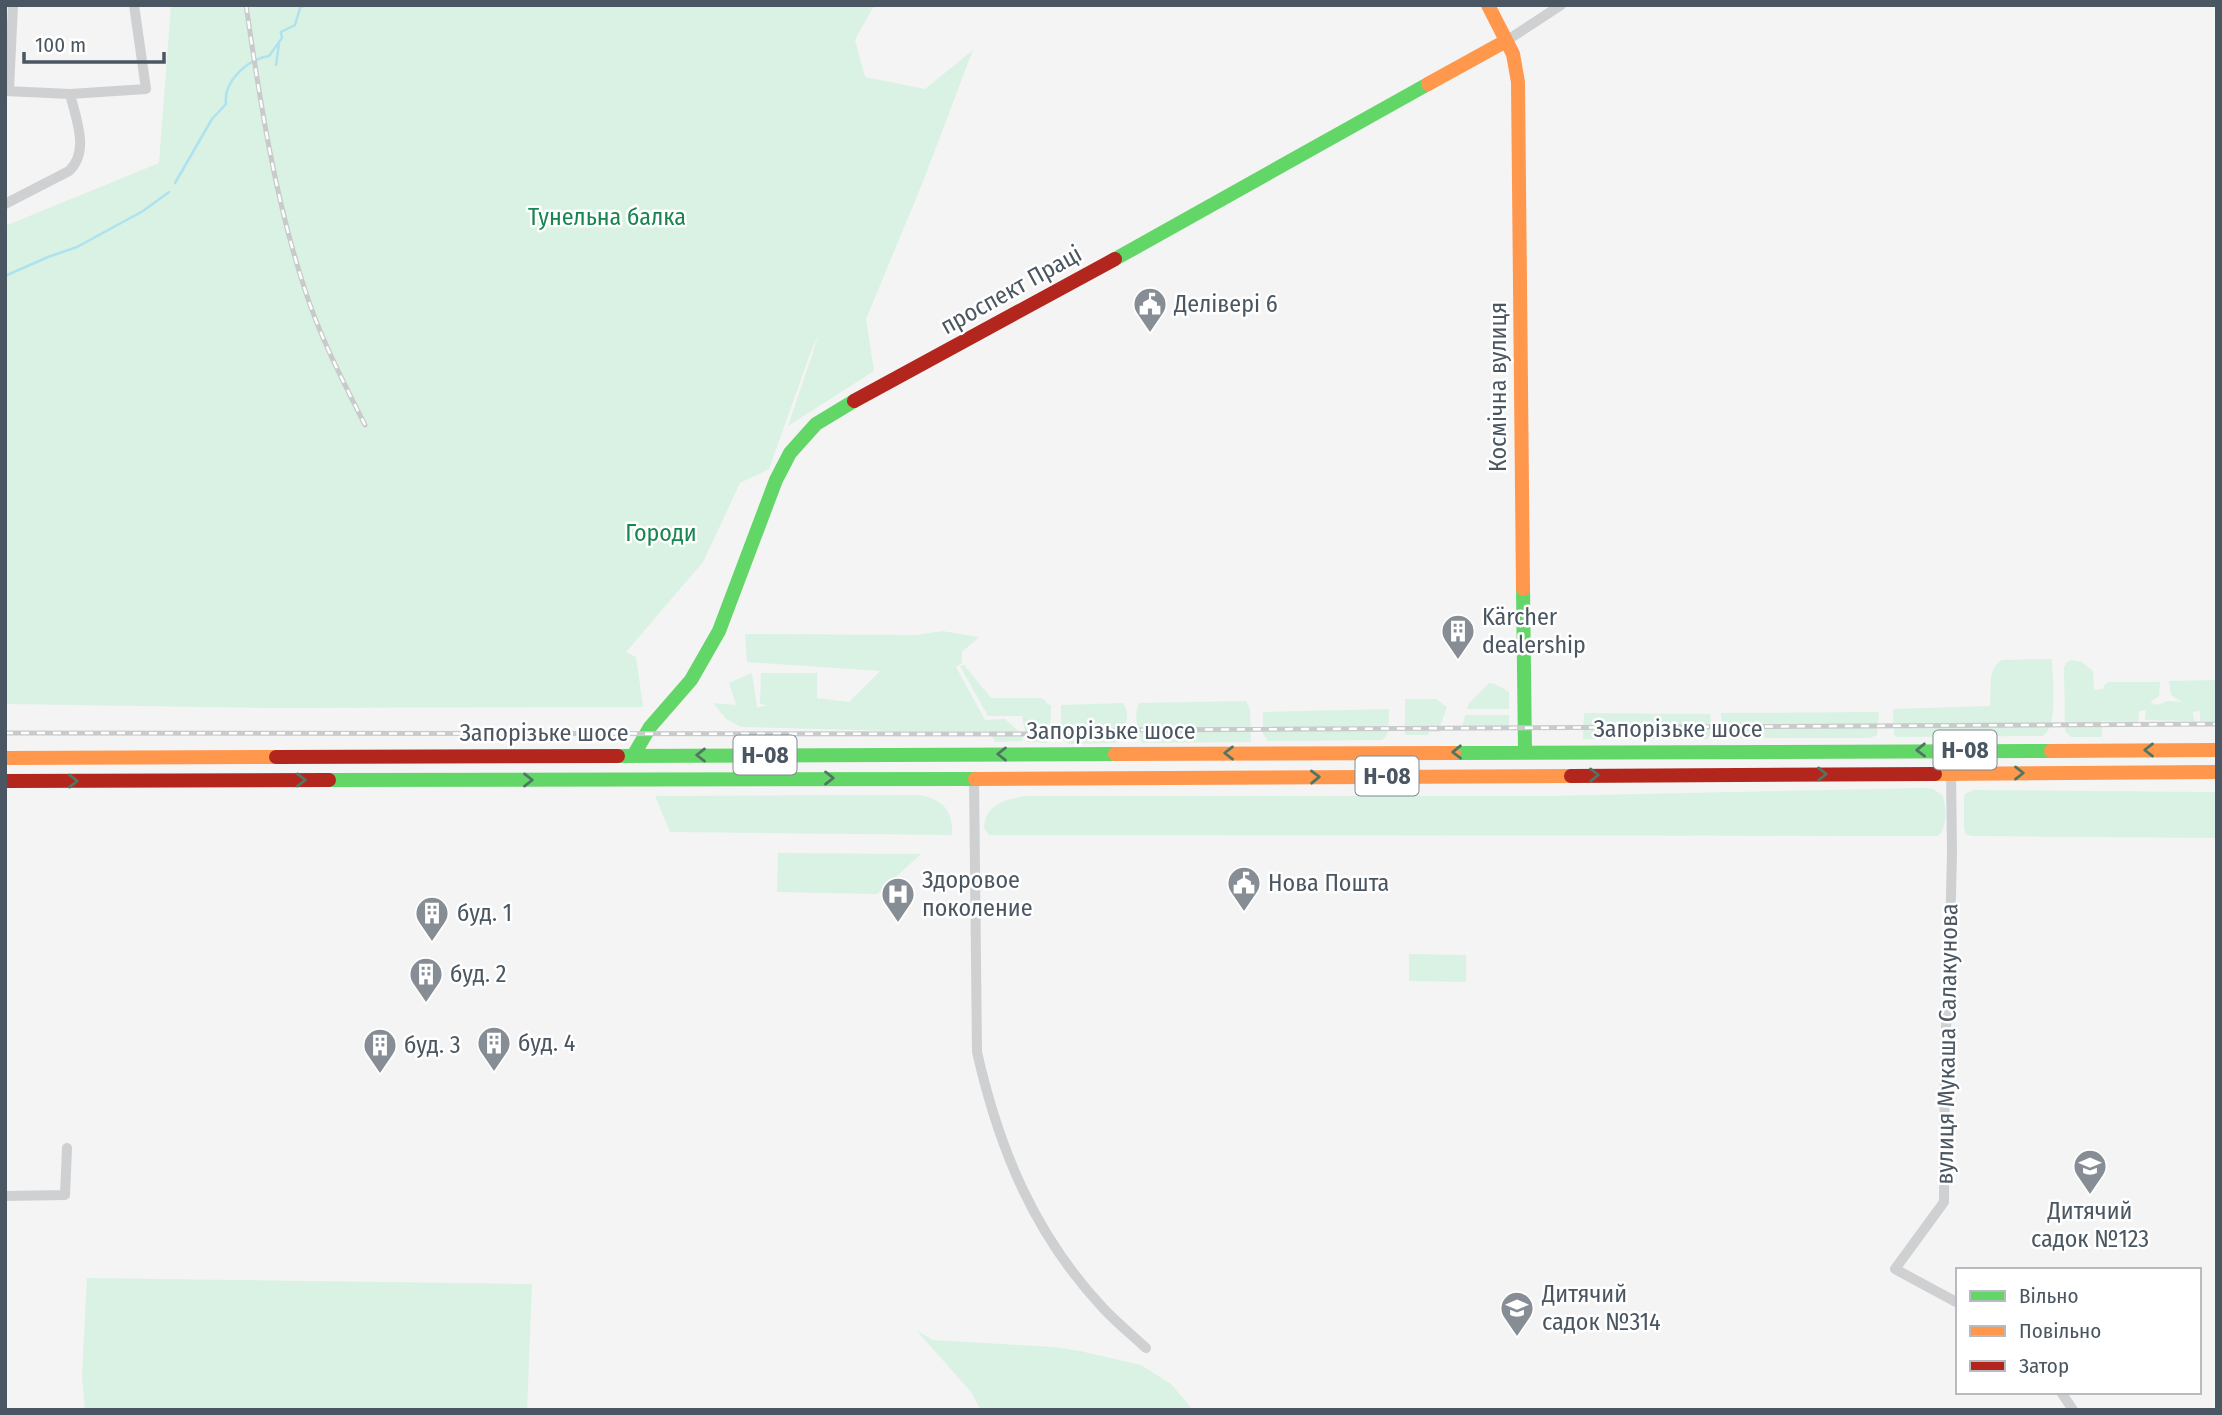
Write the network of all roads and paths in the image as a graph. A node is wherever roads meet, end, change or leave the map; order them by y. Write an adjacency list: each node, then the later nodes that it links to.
1 (13, 5): 6 (street)
2 (135, 5): 7 (street)
3 (1488, 5): 5 (main road, Космічна вулиця)
4 (1561, 5): 5 (street, проспект Праці)
5 (1506, 41): 10 (main road, Космічна вулиця); 12 (main road, проспект Праці)
6 (7, 90): 7 (street)
7 (70, 94): 8 (street)
8 (5, 204)
9 (2217, 750): 10 (main road, Запорізьке шосе / Н-08, one-way to 10)
10 (1525, 751): 11 (main road, Запорізьке шосе / Н-08, one-way to 11); 16 (main road, Космічна вулиця)
11 (974, 754): 12 (main road, Запорізьке шосе / Н-08, one-way to 12); 17 (main road)
12 (633, 755): 13 (main road, Запорізьке шосе / Н-08); 18 (main road)
13 (5, 758)
14 (2217, 772): 15 (main road, Запорізьке шосе / Н-08, one-way to 14)
15 (1951, 774): 16 (main road, Запорізьке шосе / Н-08, one-way to 15); 22 (street, вулиця Мукаша Салакунова)
16 (1526, 775): 17 (main road, Запорізьке шосе / Н-08, one-way to 16)
17 (974, 777): 18 (main road, Запорізьке шосе / Н-08, one-way to 17); 23 (street)
18 (634, 780): 19 (main road, Запорізьке шосе / Н-08, one-way to 18)
19 (5, 781)
20 (67, 1148): 21 (street)
21 (5, 1196)
22 (1956, 1302)
23 (1146, 1348)
24 (2062, 1394): 25 (street)
25 (2073, 1410)

